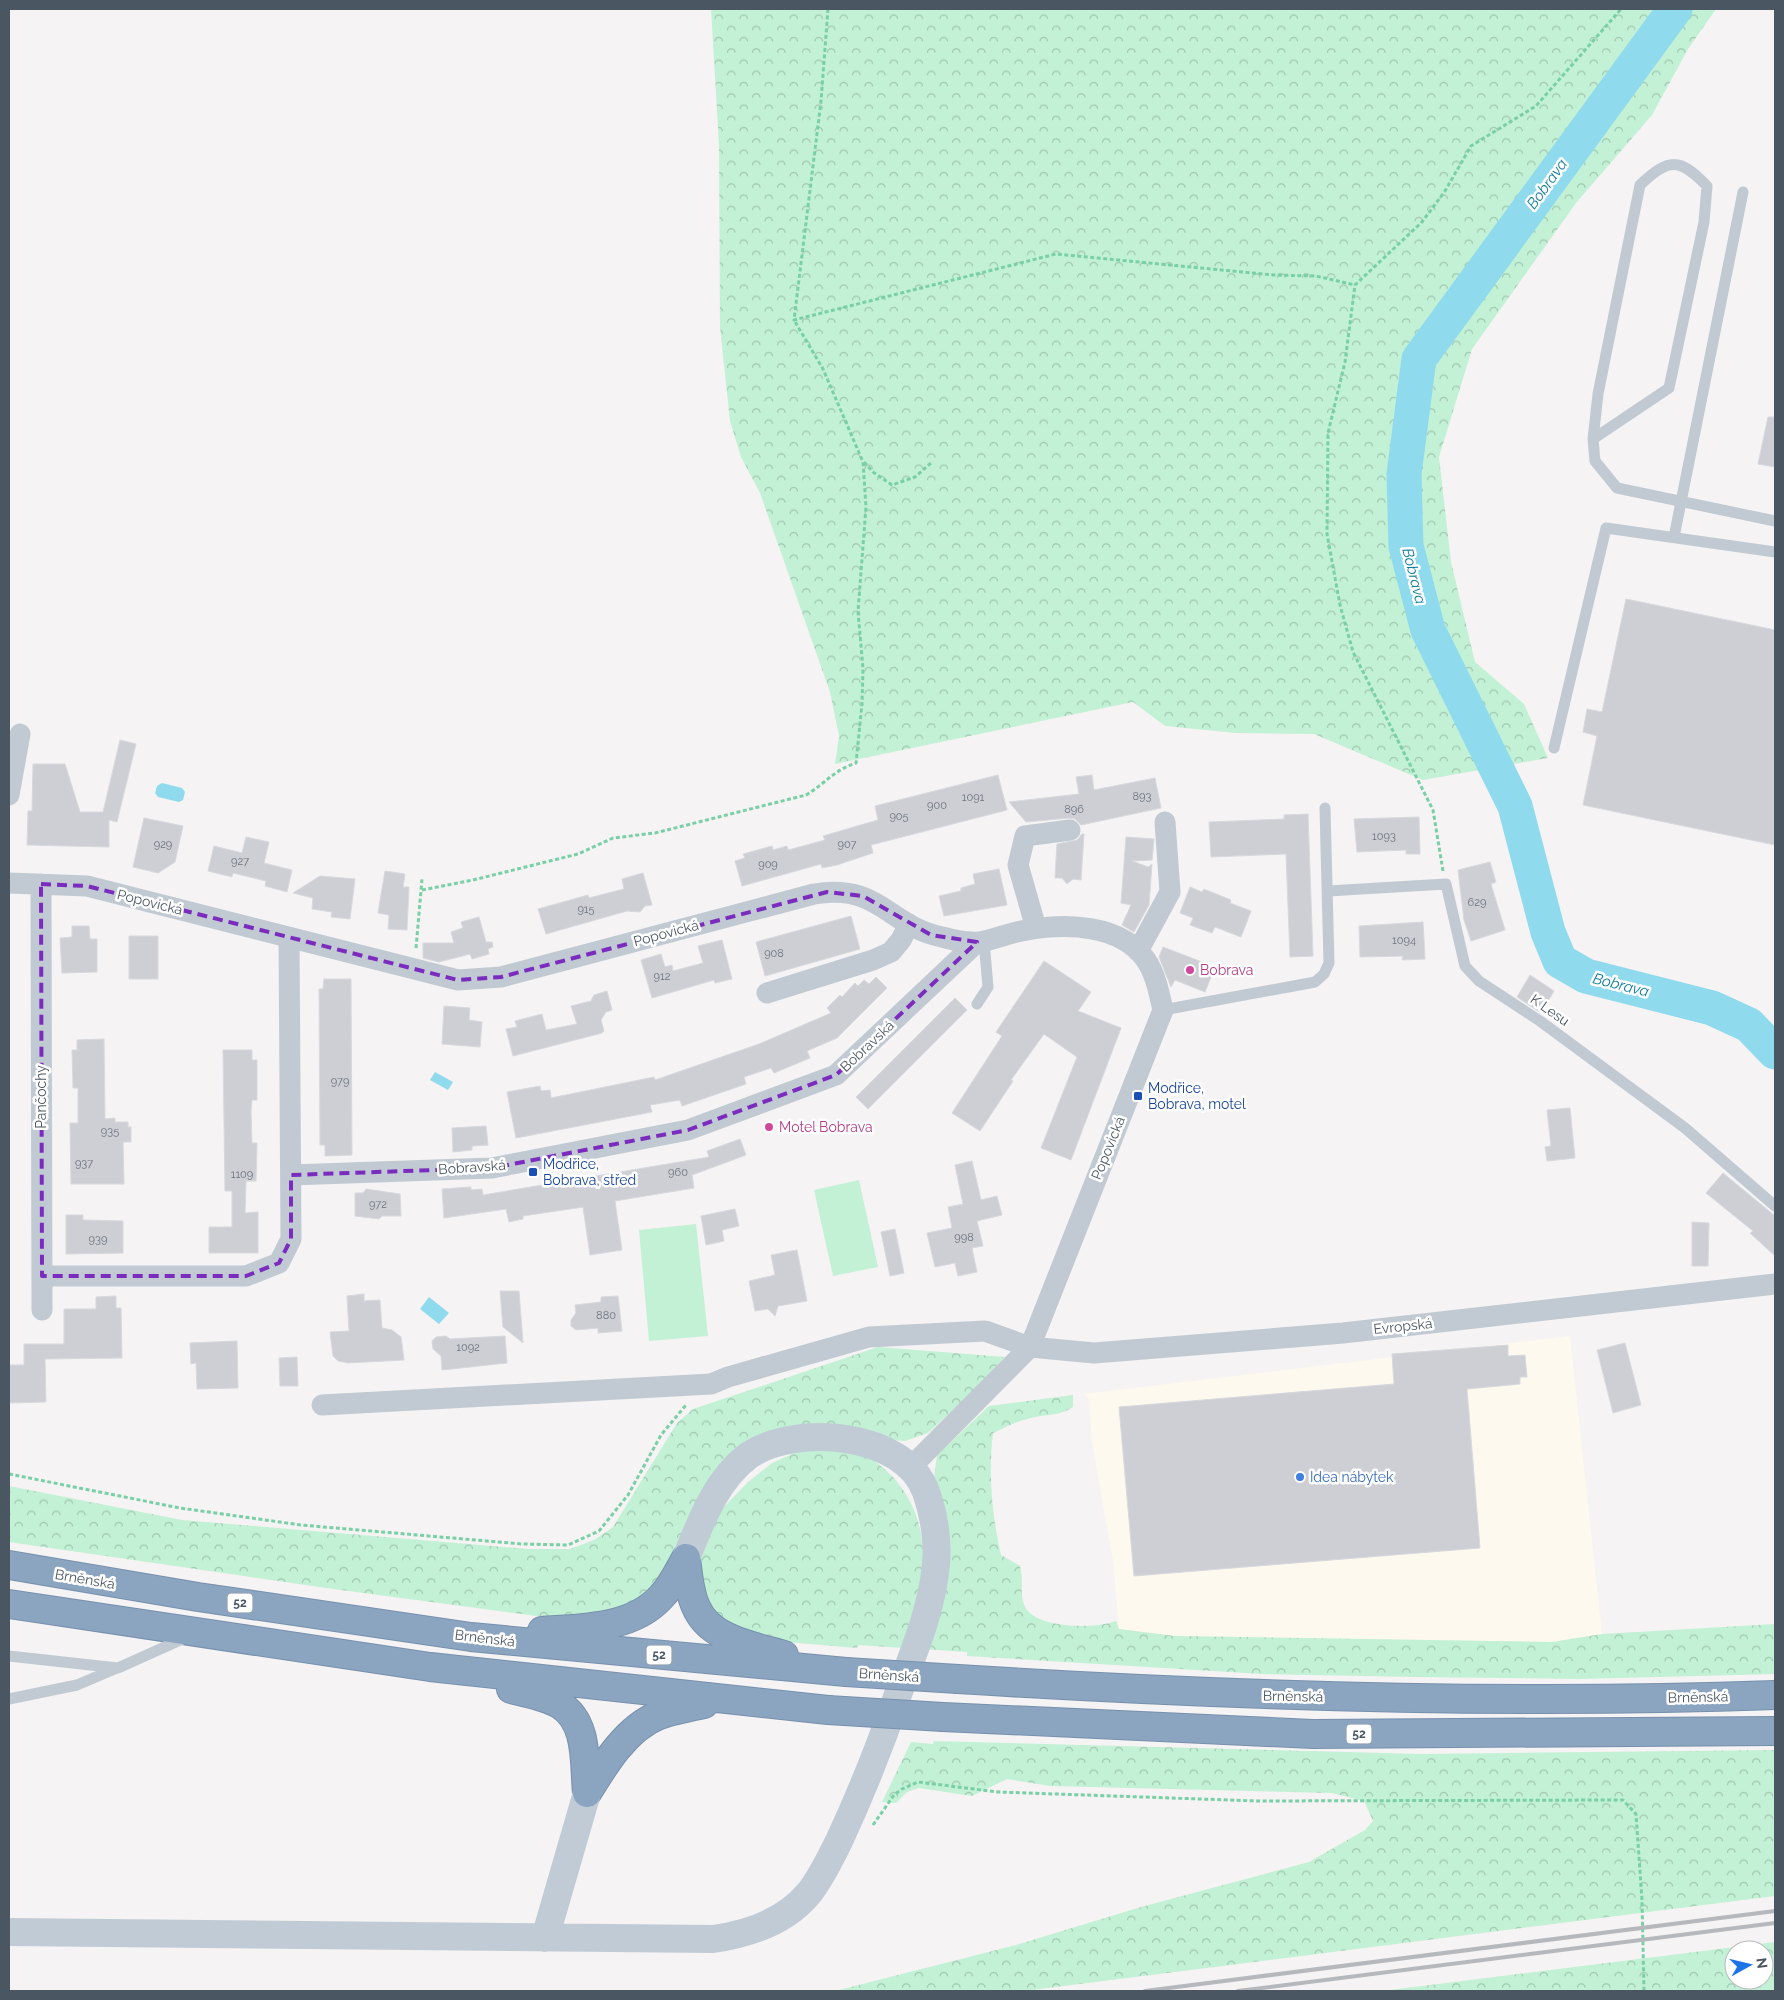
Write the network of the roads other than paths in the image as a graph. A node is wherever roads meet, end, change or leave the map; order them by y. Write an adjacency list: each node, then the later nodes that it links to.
1 (1743, 192): 3 (lane)
2 (1593, 438): 2 (lane); 3 (lane)
3 (1680, 501): 4 (lane); 5 (lane)
4 (1775, 521)
5 (1674, 537): 6 (lane); 8 (lane)
6 (1775, 552)
7 (20, 734): 9 (street)
8 (1554, 748)
9 (9, 796)
10 (1325, 808): 15 (lane)
11 (1165, 822): 20 (street)
12 (1070, 830): 17 (street)
13 (9, 883): 14 (street, Popovická)
14 (41, 884): 18 (street, Popovická); 26 (street, Pančochy)
15 (1328, 891): 23 (lane); 25 (lane, K Lesu)
16 (909, 924): 18 (street, Popovická); 19 (street, Popovická); 21 (street)
17 (1036, 928): 19 (street, Popovická); 20 (street, Popovická)
18 (289, 937): 24 (street)
19 (981, 941): 22 (lane); 24 (street, Bobravská)
20 (1138, 951): 23 (street, Popovická)
21 (767, 994)
22 (977, 1004)
23 (1163, 1010): 29 (street, Popovická)
24 (291, 1175): 26 (street)
25 (1775, 1206)
26 (42, 1276): 28 (street, Pančochy)
27 (1775, 1284): 29 (street, Evropská)
28 (42, 1310)
29 (1030, 1347): 30 (street); 31 (street)
30 (322, 1405)
31 (911, 1467): 32 (street); 47 (street)
32 (686, 1558): 36 (highway); 40 (highway)
33 (9, 1566): 36 (highway, Brněnská / 52)
34 (9, 1604): 35 (highway, 52)
35 (196, 1632): 38 (highway, 52); 39 (lane)
36 (471, 1637): 40 (highway, Brněnská / 52)
37 (9, 1656): 39 (lane)
38 (430, 1666): 43 (highway, 52); 45 (highway)
39 (118, 1668): 42 (lane)
40 (846, 1672): 41 (highway, Brněnská / 52, bridge)
41 (1775, 1695)
42 (9, 1699)
43 (724, 1700): 44 (highway, 52, bridge); 45 (highway)
44 (1775, 1731)
45 (586, 1793): 47 (street)
46 (9, 1932): 47 (street)
47 (545, 1938)

